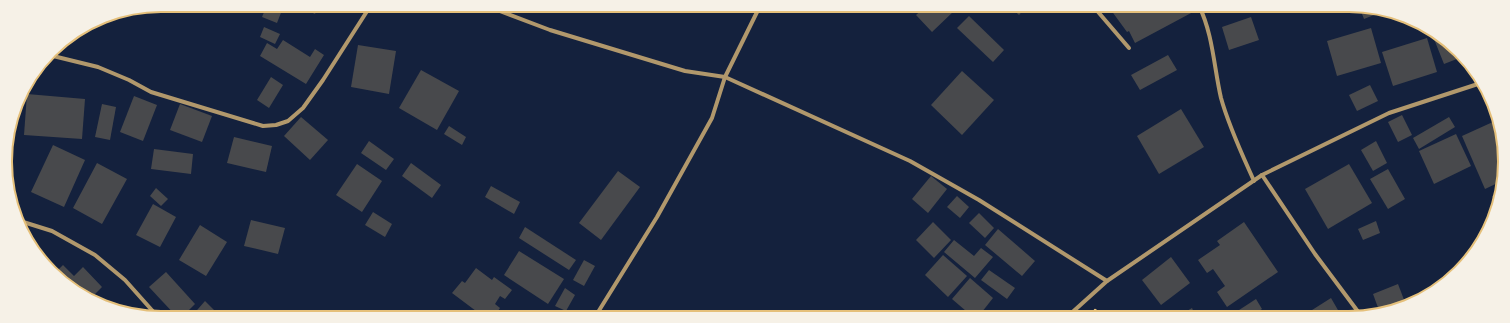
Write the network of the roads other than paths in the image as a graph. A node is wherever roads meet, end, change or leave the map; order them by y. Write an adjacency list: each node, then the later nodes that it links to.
1 (367, 12): 7 (street)
2 (502, 12): 8 (street)
3 (757, 12): 8 (street)
4 (1098, 12): 6 (street)
5 (1202, 12): 11 (street)
6 (1129, 48)
7 (55, 57)
8 (725, 77): 13 (street); 15 (street)
9 (1477, 84): 10 (street)
10 (1262, 175): 11 (street); 17 (street)
11 (1254, 181): 13 (street)
12 (25, 222): 14 (street)
13 (1107, 281): 16 (street)
14 (153, 311)
15 (600, 311)
16 (1074, 311)
17 (1358, 311)

